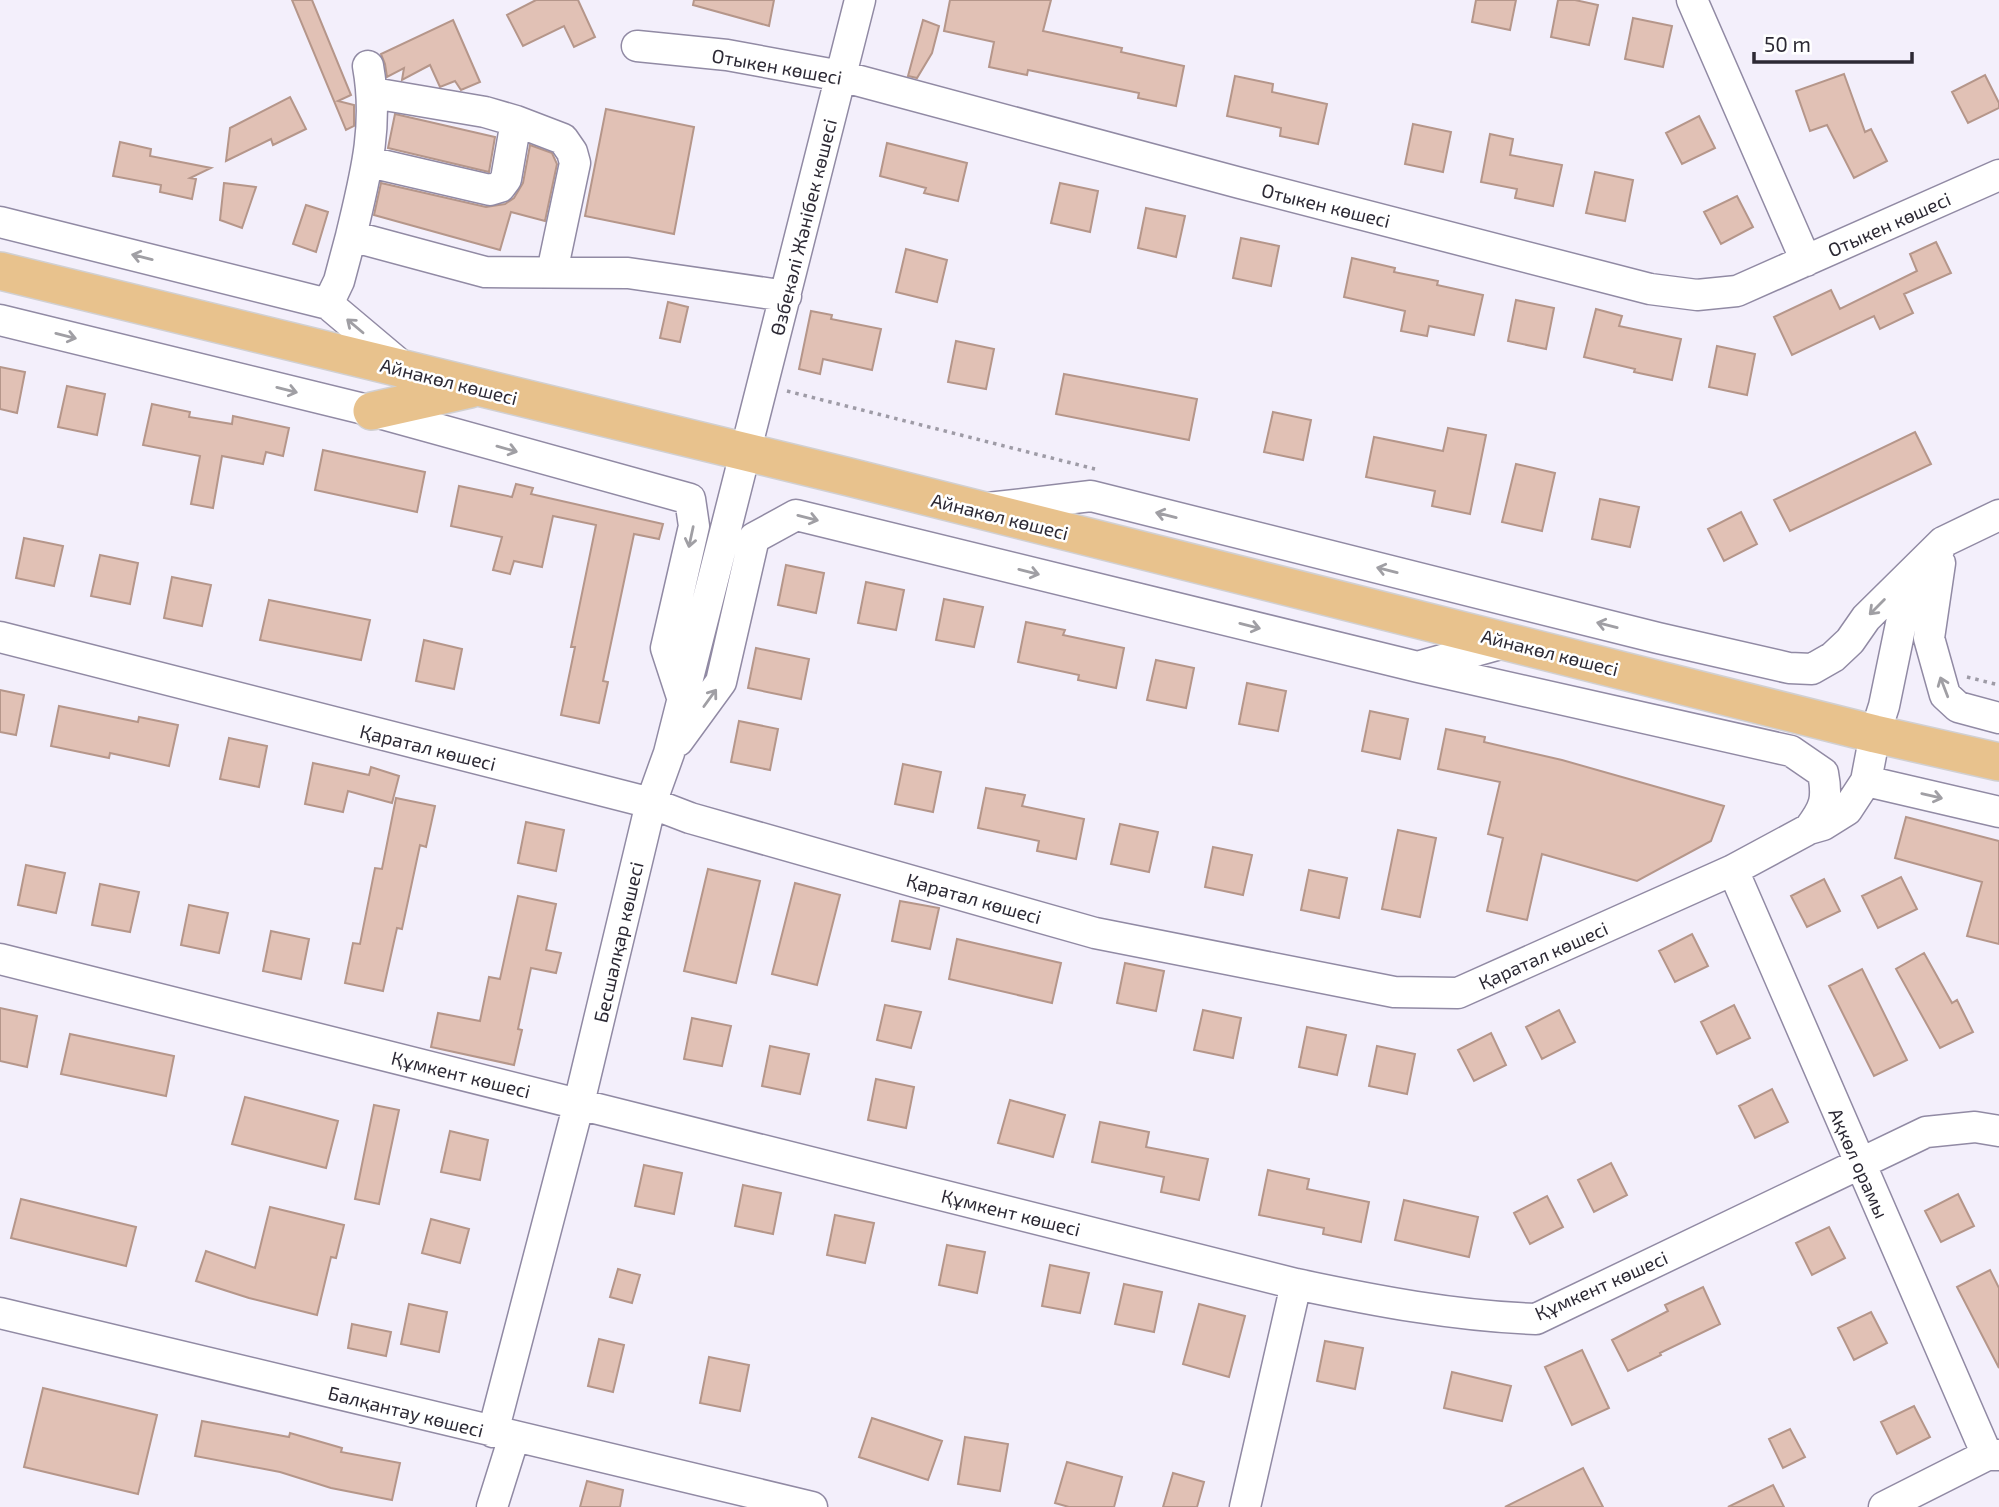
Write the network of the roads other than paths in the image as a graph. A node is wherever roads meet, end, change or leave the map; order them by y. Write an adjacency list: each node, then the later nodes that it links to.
1 (860, 0): 4 (street, Өзбекәлі Жәнібек көшесі)
2 (1692, 0): 10 (street)
3 (636, 46): 4 (street, Отыкен көшесі)
4 (841, 76): 10 (street, Отыкен көшесі); 13 (street, Өзбекәлі Жәнібек көшесі)
5 (516, 121): 6 (street); 6 (street); 12 (street)
6 (369, 162): 9 (street)
7 (1999, 175): 10 (street, Отыкен көшесі)
8 (0, 222): 14 (street, one-way to 8)
9 (351, 236): 12 (street); 14 (street)
10 (1806, 261)
11 (0, 271): 16 (main road, Айнакөл көшесі)
12 (551, 272): 13 (street)
13 (786, 296): 19 (street, Өзбекәлі Жәнібек көшесі)
14 (328, 304): 16 (street, one-way to 14)
15 (0, 320): 18 (street, one-way to 18)
16 (407, 370): 17 (main road, Айнакөл көшесі)
17 (476, 388): 18 (main road); 19 (main road, Айнакөл көшесі)
18 (372, 411): 28 (street, one-way to 28)
19 (746, 454): 20 (main road, Айнакөл көшесі); 28 (street, Бесшалқар көшесі)
20 (974, 510): 24 (street, one-way to 20); 25 (main road, Айнакөл көшесі)
21 (1999, 515): 22 (street)
22 (1943, 542): 24 (street, one-way to 24); 29 (street, one-way to 22); 30 (street, Қаратал көшесі)
23 (0, 637): 34 (street, Қаратал көшесі)
24 (1658, 638): 26 (street)
25 (1507, 642): 26 (main road, Айнакөл көшесі); 27 (street)
26 (1586, 661): 30 (main road, Айнакөл көшесі)
27 (1418, 667): 31 (street, one-way to 27); 36 (street)
28 (683, 700): 31 (street, Бесшалқар көшесі)
29 (1994, 718)
30 (1875, 734): 32 (main road, Айнакөл көшесі); 33 (street, Қаратал көшесі)
31 (670, 753): 34 (street, Бесшалқар көшесі)
32 (1999, 762)
33 (1866, 781): 35 (street, one-way to 35); 36 (street, Қаратал көшесі)
34 (651, 803): 37 (street, Қаратал көшесі); 39 (street, Бесшалқар көшесі)
35 (1999, 812)
36 (1809, 829): 37 (street, Қаратал көшесі)
37 (1733, 870): 41 (street, Ақкөл орамы)
38 (0, 959): 39 (street, Құмкент көшесі)
39 (579, 1103): 42 (street, Құмкент көшесі); 44 (street, Бесшалқар көшесі)
40 (1999, 1131): 41 (street, Құмкент көшесі)
41 (1859, 1163): 42 (street, Құмкент көшесі); 45 (street, Ақкөл орамы)
42 (1296, 1284): 48 (street)
43 (0, 1313): 44 (street, Балқантау көшесі)
44 (504, 1435): 46 (street, Бесшалқар көшесі); 47 (street, Балқантау көшесі)
45 (1993, 1455): 49 (street)
46 (492, 1507)
47 (812, 1507)
48 (1245, 1507)
49 (1884, 1507)

